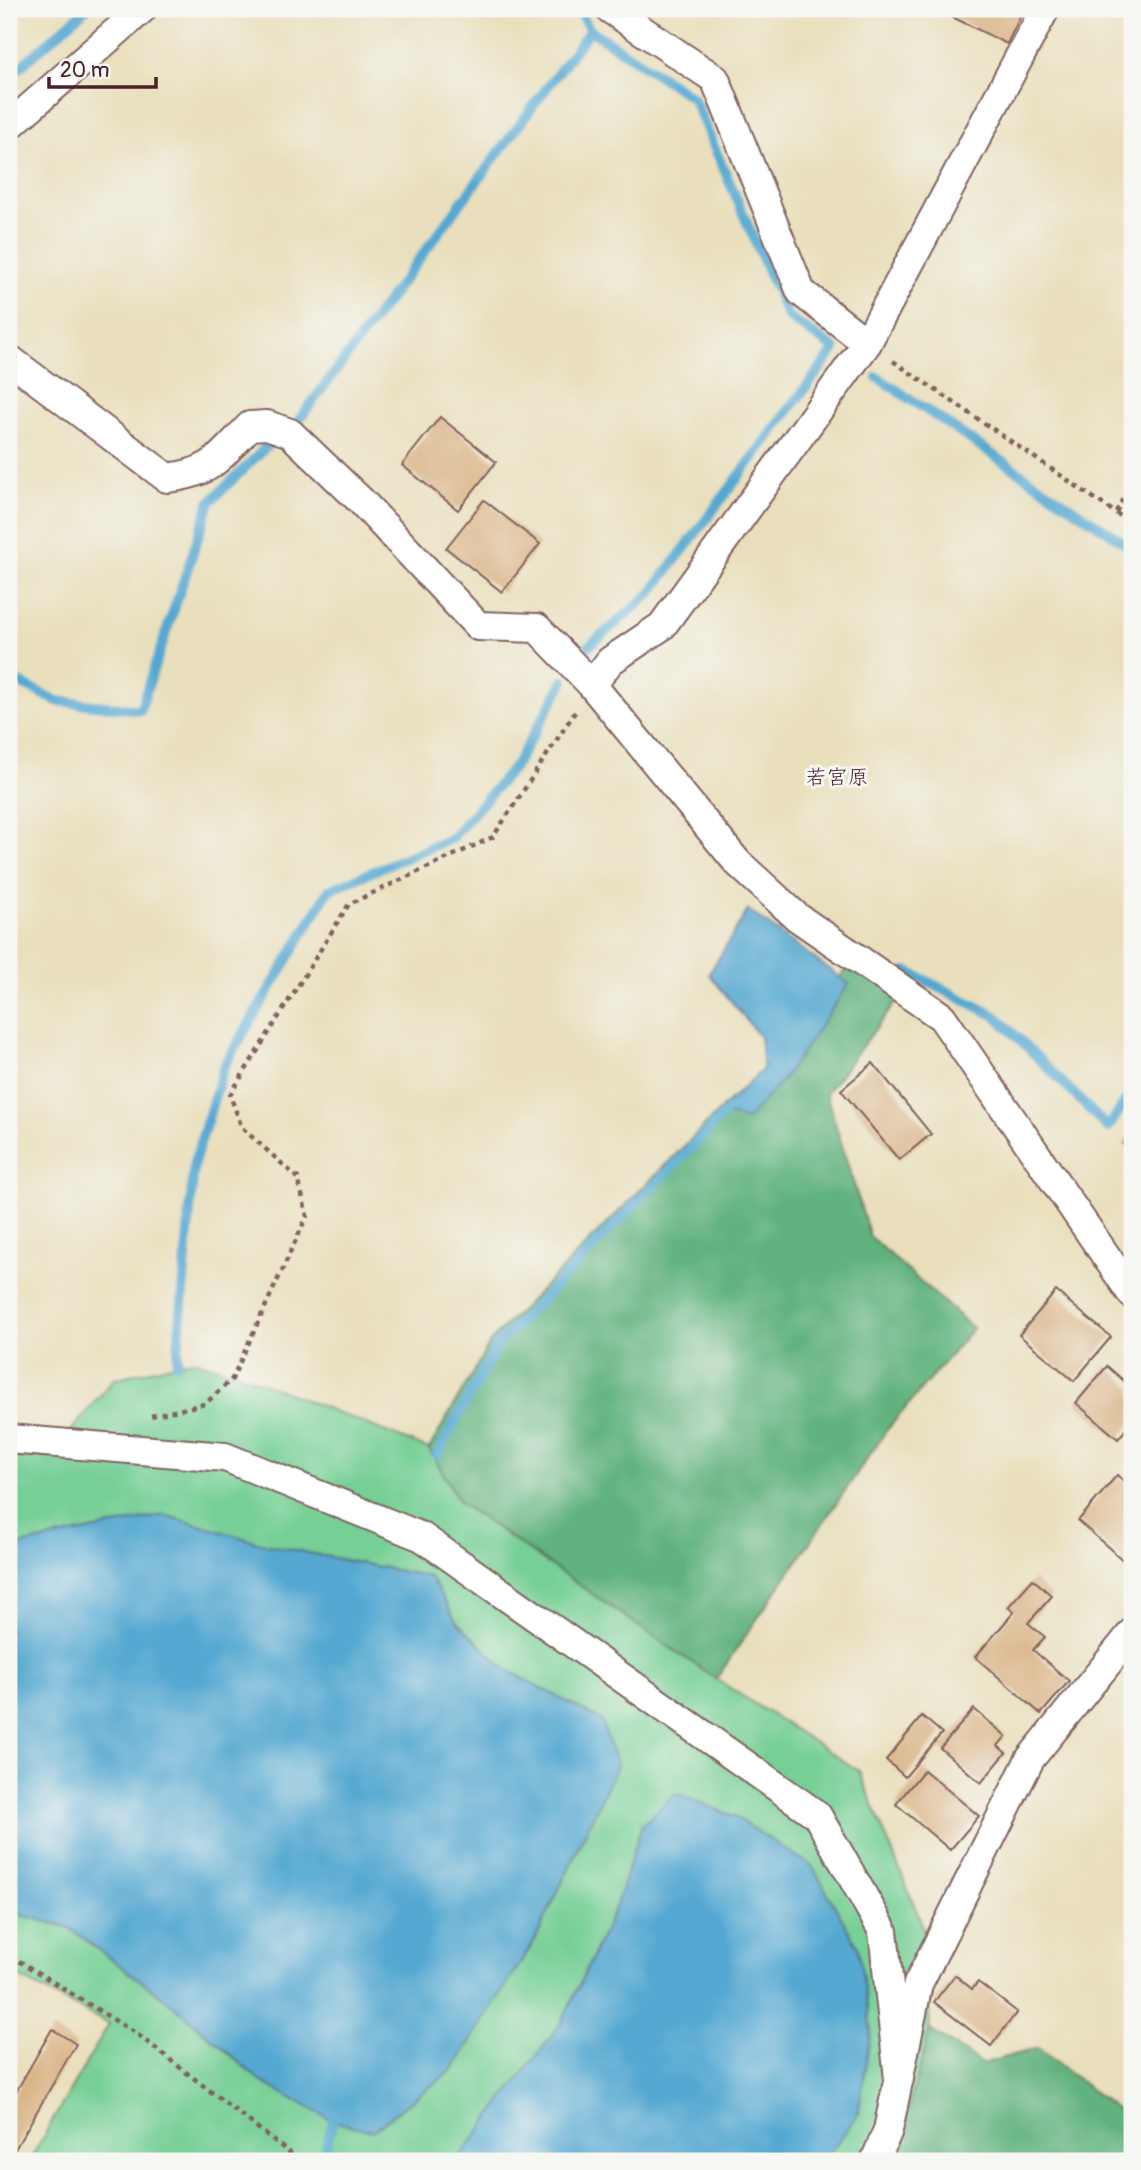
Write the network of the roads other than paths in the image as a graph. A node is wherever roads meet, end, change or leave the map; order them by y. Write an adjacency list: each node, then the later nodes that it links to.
1 (142, 9): 4 (street)
2 (610, 9): 5 (street)
3 (1045, 9): 5 (street)
4 (9, 126)
5 (867, 343): 7 (street)
6 (9, 359): 7 (street)
7 (592, 685): 8 (street)
8 (1132, 1294)
9 (9, 1439): 11 (street)
10 (1132, 1633): 11 (street)
11 (899, 2079): 12 (street)
12 (875, 2161)

